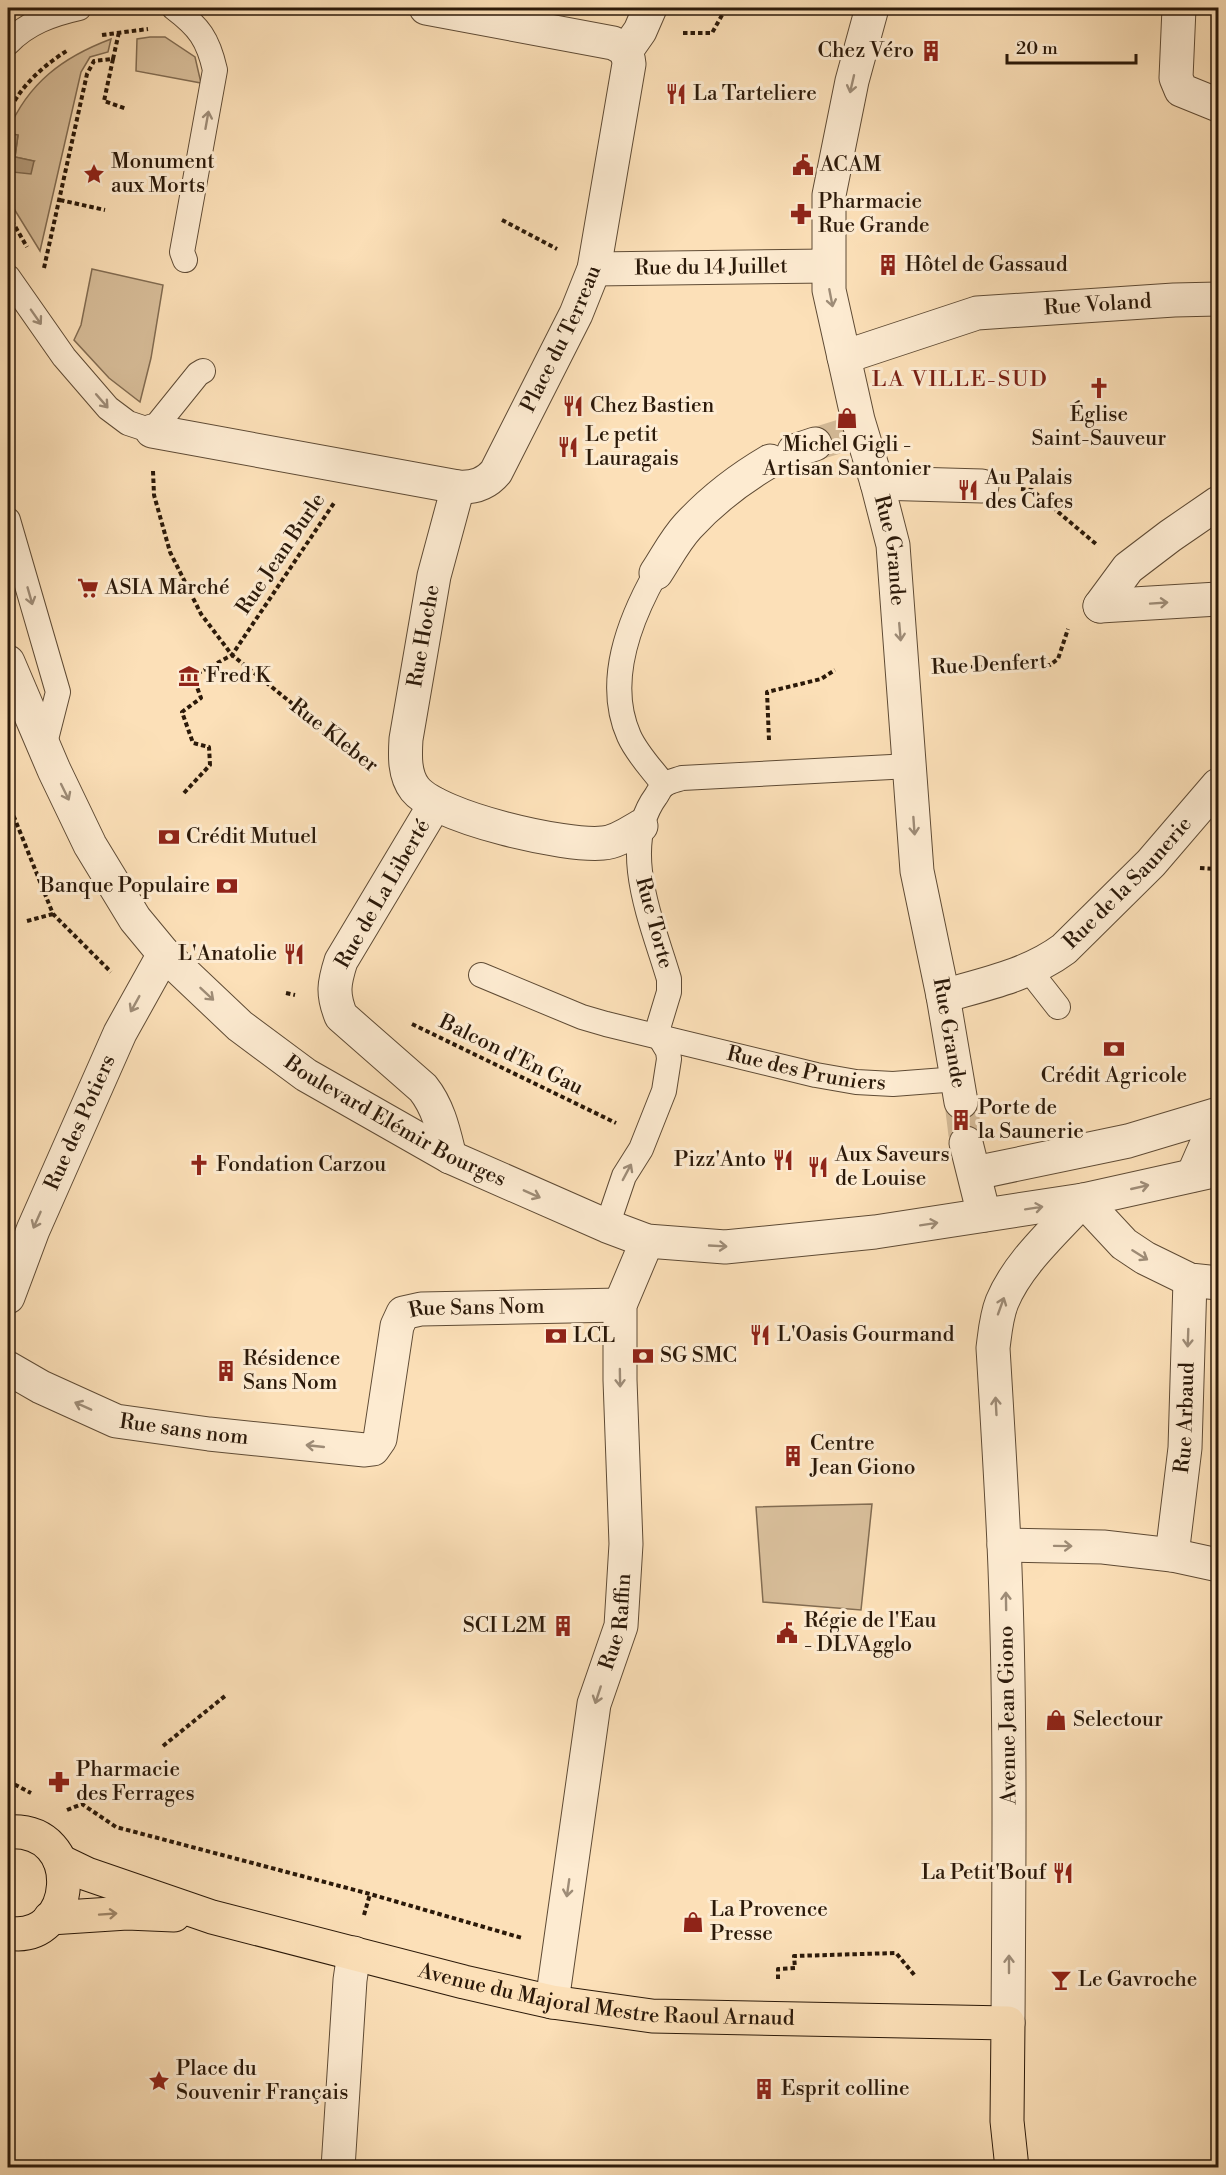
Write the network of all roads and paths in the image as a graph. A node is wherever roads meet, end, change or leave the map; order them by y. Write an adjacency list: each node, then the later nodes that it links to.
1 (79, 8): 11 (lane)
2 (174, 8): 22 (lane, one-way to 2)
3 (426, 8): 8 (street)
4 (726, 8): 8 (path)
5 (872, 8): 24 (street, Rue Grande, one-way to 24)
6 (1179, 8): 14 (street)
7 (159, 29): 9 (path)
8 (639, 30): 25 (street, Place du Terreau)
9 (119, 32): 10 (path); 13 (path)
10 (93, 38)
11 (8, 43)
12 (69, 49): 16 (path)
13 (113, 59): 15 (path); 17 (path)
14 (1218, 105)
15 (127, 109)
16 (8, 114)
17 (60, 200): 18 (path); 23 (path)
18 (105, 210)
19 (8, 214): 21 (path)
20 (502, 220): 25 (path)
21 (30, 251)
22 (185, 260)
23 (39, 265)
24 (828, 266): 25 (street, Rue du 14 Juillet); 28 (street, Rue Grande, one-way to 28)
25 (594, 269): 35 (street, Place du Terreau)
26 (8, 277): 30 (lane, one-way to 30)
27 (1218, 299): 28 (street, Rue Voland)
28 (844, 357): 33 (street, Rue Grande)
29 (203, 371): 30 (lane)
30 (152, 431): 32 (street, Place du Terreau); 42 (path, Rue Kleber)
31 (793, 452): 39 (street)
32 (353, 468): 35 (street, Place du Terreau); 42 (path, Rue Jean Burle)
33 (877, 483): 34 (street); 44 (street, Rue Grande, one-way to 44)
34 (982, 486): 38 (path)
35 (459, 487): 54 (street, Rue Hoche)
36 (1218, 503): 38 (street)
37 (8, 520): 47 (lane, one-way to 47)
38 (1128, 568): 41 (street)
39 (656, 573): 51 (lane)
40 (1218, 599): 41 (street, one-way to 40)
41 (1100, 606): 44 (path, Rue Denfert)
42 (232, 655): 46 (path); 54 (path, Rue Kleber)
43 (8, 662): 47 (street, Boulevard Elémir Bourges)
44 (903, 669): 49 (street, Rue Grande)
45 (835, 670): 50 (path)
46 (193, 743): 48 (path); 53 (path)
47 (44, 747): 59 (street, Boulevard Elémir Bourges, one-way to 59)
48 (197, 750)
49 (909, 766): 50 (lane); 63 (street, Rue Grande, one-way to 63)
50 (770, 773): 51 (lane)
51 (664, 785): 56 (lane, Rue Torte)
52 (1218, 785): 60 (street, Rue de la Saunerie)
53 (184, 793)
54 (424, 795): 56 (street); 70 (street, Rue de La Liberté)
55 (8, 802): 57 (path)
56 (641, 826): 66 (lane, Rue Torte)
57 (53, 914): 58 (path); 62 (path)
58 (27, 921)
59 (164, 954): 62 (street, Rue des Potiers); 70 (street, Boulevard Elémir Bourges, one-way to 70)
60 (1029, 970): 63 (street, Rue de la Saunerie); 64 (lane)
61 (481, 975): 66 (lane, Rue des Pruniers)
62 (146, 984): 77 (street, Rue des Potiers, one-way to 77)
63 (943, 996): 67 (street, Rue Grande)
64 (1058, 1006)
65 (406, 1021): 69 (path, Balcon d'En Gau)
66 (659, 1036): 67 (lane, Rue des Pruniers); 74 (lane, Rue Torte, one-way to 66)
67 (959, 1091)
68 (1218, 1116): 71 (street); 73 (street)
69 (624, 1127)
70 (450, 1157): 74 (street, Boulevard Elémir Bourges, one-way to 74)
71 (1205, 1173): 72 (street, Boulevard Elémir Bourges, one-way to 71)
72 (1083, 1200): 73 (street, Boulevard Elémir Bourges, one-way to 72); 76 (street, one-way to 76); 81 (street, Avenue Jean Giono, one-way to 72)
73 (984, 1215): 75 (street, Boulevard Elémir Bourges, one-way to 73)
74 (607, 1226): 75 (street, Boulevard Elémir Bourges)
75 (647, 1241): 78 (street, Rue Raffin)
76 (1204, 1281): 82 (street, Rue Arbaud, one-way to 82)
77 (8, 1297)
78 (620, 1305): 80 (street, Rue Sans Nom); 93 (street, Rue Raffin, one-way to 93)
79 (8, 1368): 80 (street, Rue sans nom, one-way to 79)
80 (374, 1449)
81 (1004, 1545): 82 (street, one-way to 82); 97 (street, Avenue Jean Giono, one-way to 81)
82 (1172, 1555): 83 (street)
83 (1218, 1565)
84 (225, 1696): 85 (path)
85 (163, 1746)
86 (89, 1809): 93 (path)
87 (8, 1832): 88 (main road)
88 (60, 1861): 89 (main road, Avenue du Majoral Mestre Raoul Arnaud); 90 (main road)
89 (212, 1917): 90 (main road, Avenue du Majoral Mestre Raoul Arnaud, one-way to 89); 92 (main road, Avenue du Majoral Mestre Raoul Arnaud)
90 (50, 1918): 91 (main road)
91 (9, 1935)
92 (354, 1953): 96 (main road, Avenue du Majoral Mestre Raoul Arnaud); 98 (street)
93 (557, 1967): 96 (street, Rue Raffin)
94 (778, 1968): 95 (path)
95 (916, 1977)
96 (552, 2002): 97 (main road, Avenue du Majoral Mestre Raoul Arnaud)
97 (1008, 2023): 99 (main road, Avenue Jean Giono)
98 (338, 2168)
99 (1012, 2168)

